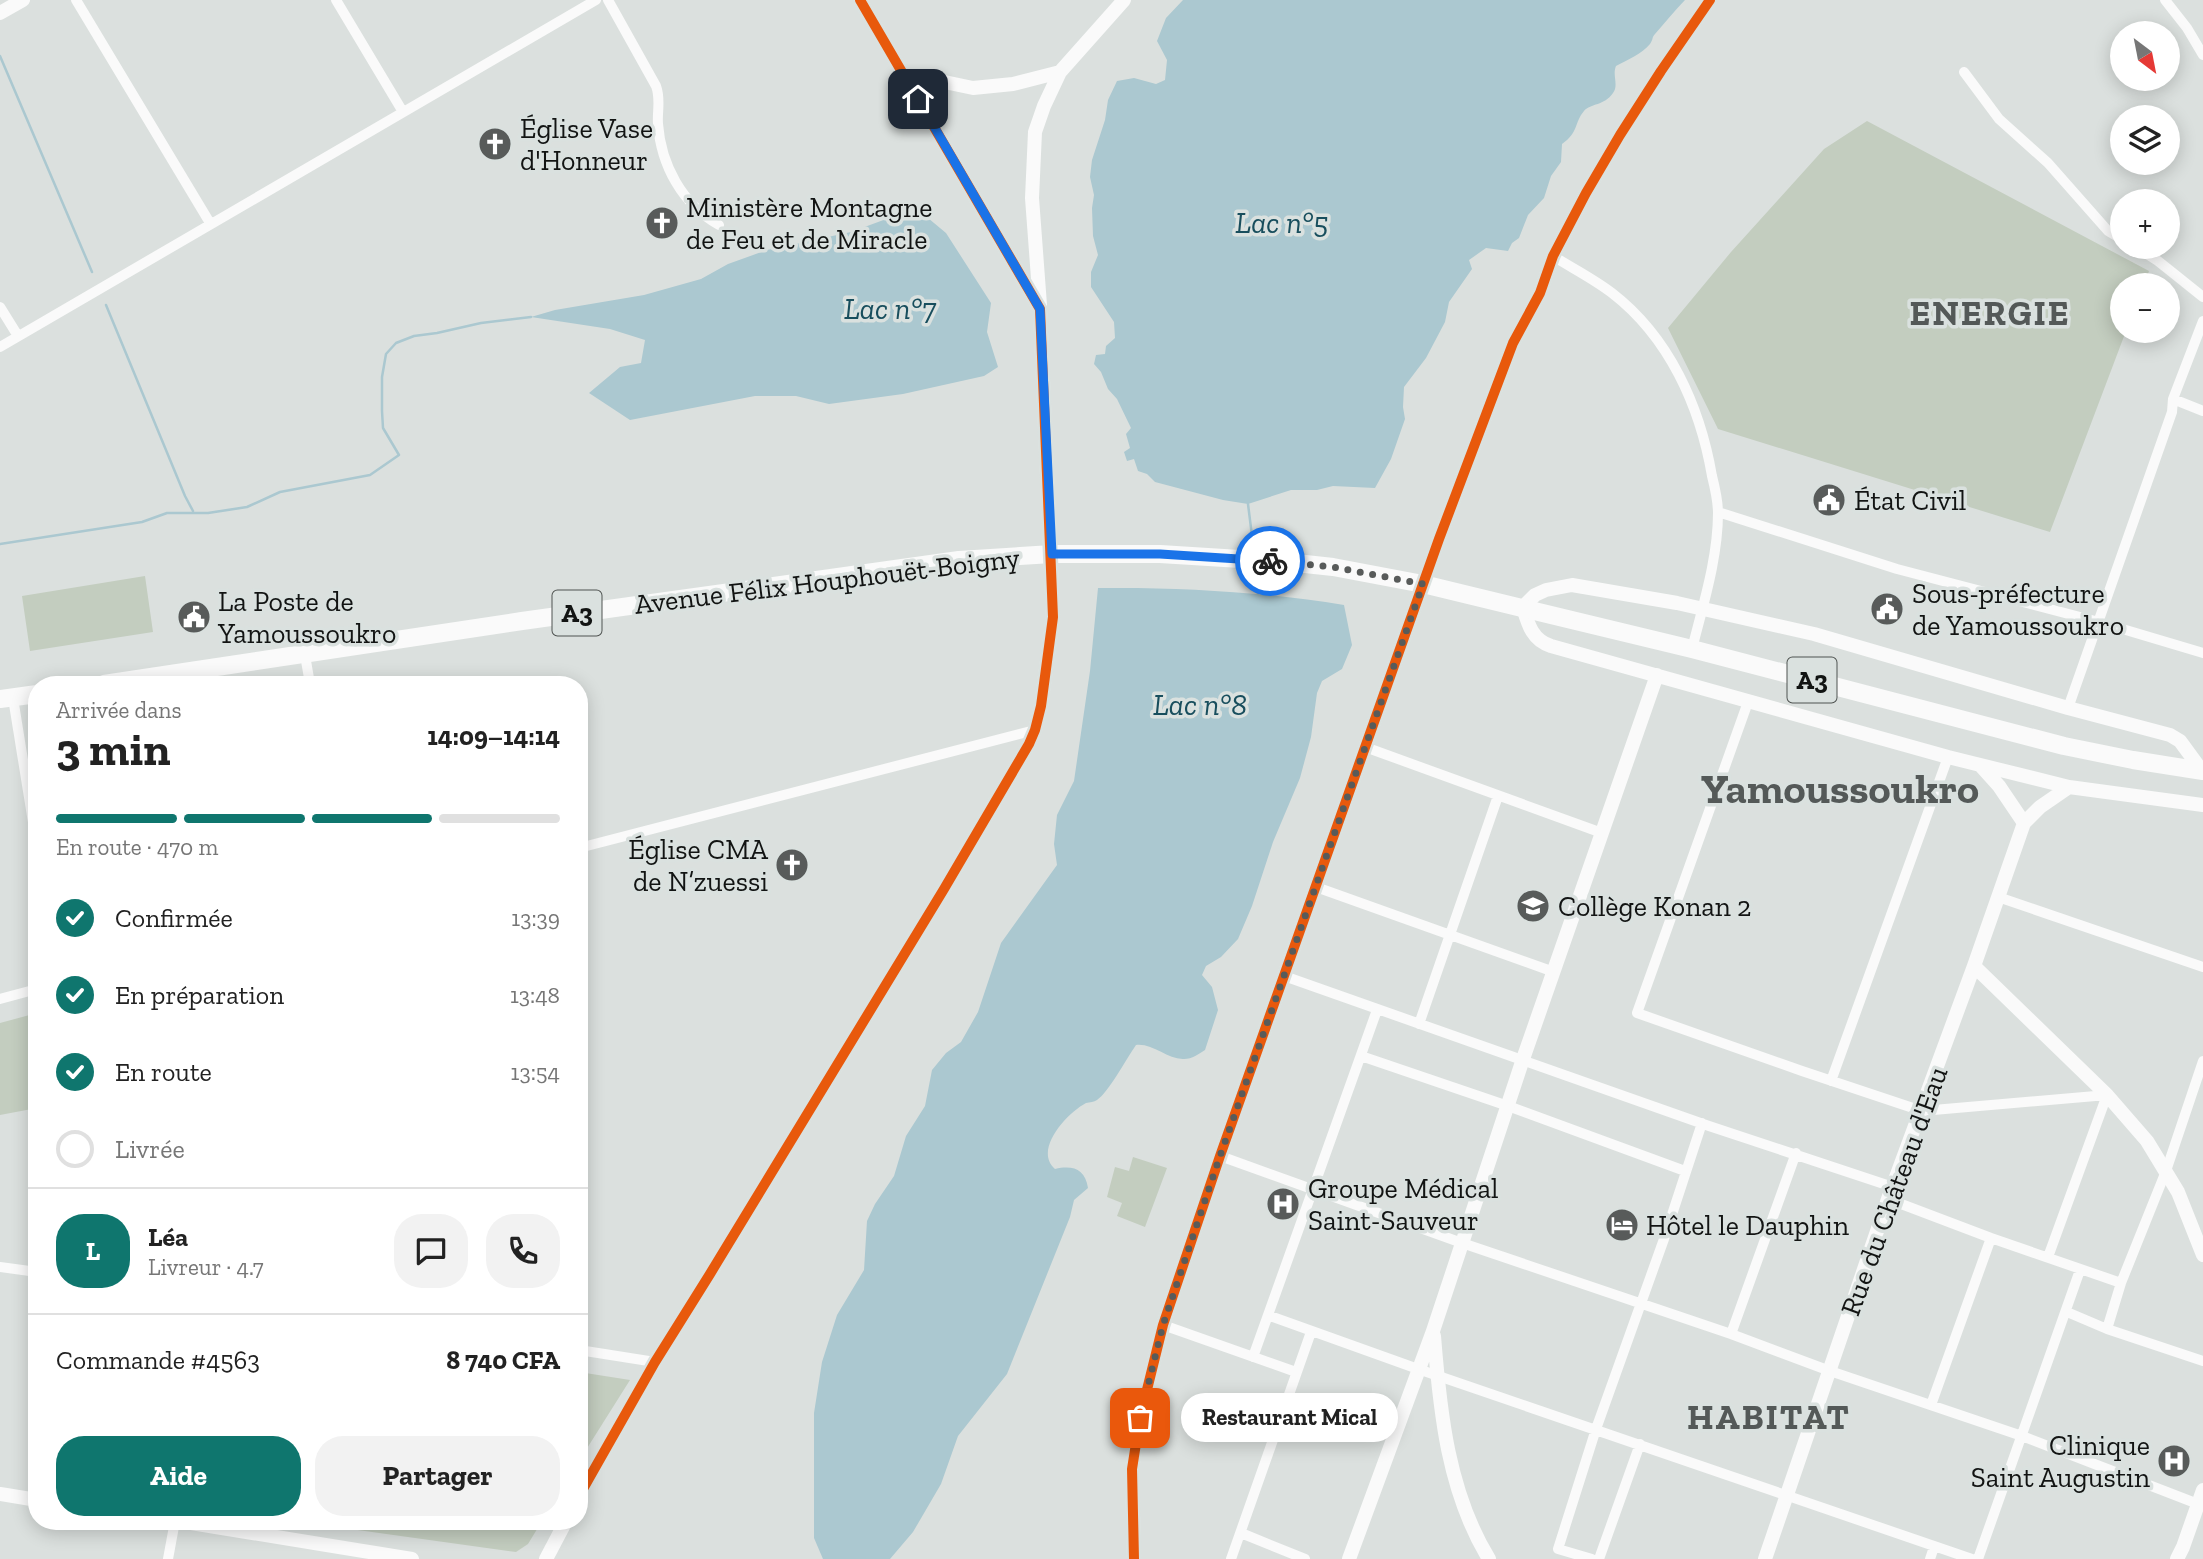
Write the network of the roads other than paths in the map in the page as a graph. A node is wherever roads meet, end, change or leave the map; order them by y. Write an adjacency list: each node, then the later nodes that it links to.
1 (23, 0): 10 (street)
2 (76, 0): 16 (street)
3 (336, 0): 15 (street)
4 (596, 0): 15 (street)
5 (608, 0): 17 (street)
6 (860, 0): 14 (street)
7 (1710, 0): 19 (street)
8 (2165, 0): 11 (street)
9 (1119, 2): 12 (street)
10 (0, 13)
11 (2203, 55)
12 (1060, 72): 14 (street); 23 (street)
13 (1964, 72): 18 (street)
14 (906, 78): 23 (street)
15 (403, 111): 16 (street)
16 (211, 223): 25 (street)
17 (719, 225)
18 (2110, 232)
19 (1553, 256): 29 (street); 31 (street)
20 (2155, 259): 21 (street)
21 (2203, 297)
22 (0, 307): 25 (street)
23 (1040, 309): 30 (street)
24 (2203, 321): 27 (street)
25 (18, 336): 26 (street)
26 (0, 347)
27 (2173, 399): 28 (street); 34 (street)
28 (2203, 411)
29 (1718, 512): 33 (street); 34 (street)
30 (1052, 554): 31 (highway, Avenue Félix Houphouët-Boigny / A3); 37 (highway, Avenue Félix Houphouët-Boigny / A3); 45 (street)
31 (1423, 584): 32 (highway, Avenue Félix Houphouët-Boigny / A3); 46 (street)
32 (1523, 607): 33 (street); 35 (highway, Avenue Félix Houphouët-Boigny / A3); 40 (street)
33 (1702, 608): 35 (street); 44 (street)
34 (2099, 622): 36 (street); 44 (street)
35 (1692, 649): 49 (highway, Avenue Félix Houphouët-Boigny / A3)
36 (2203, 653)
37 (305, 655): 38 (highway, Avenue Félix Houphouët-Boigny / A3); 39 (street)
38 (159, 676)
39 (309, 676)
40 (1657, 676): 43 (street); 55 (street)
41 (28, 695): 42 (highway)
42 (6, 698): 52 (street)
43 (1748, 702): 47 (street); 71 (street)
44 (2068, 708): 49 (street)
45 (1035, 730): 56 (street); 101 (street)
46 (1365, 747): 51 (street); 57 (street)
47 (1948, 757): 48 (street); 71 (street)
48 (1980, 765): 50 (street); 54 (street)
49 (2202, 771)
50 (2069, 787): 53 (street); 54 (street, Rue du Château d'Eau)
51 (1498, 796): 55 (street); 59 (street)
52 (28, 804)
53 (2203, 805)
54 (2024, 823): 58 (street, Rue du Château d'Eau)
55 (1602, 833): 62 (street)
56 (588, 846)
57 (1316, 887): 59 (street); 63 (street)
58 (1998, 897): 60 (street, Rue du Château d'Eau); 61 (street)
59 (1451, 936): 62 (street); 67 (street)
60 (1974, 966): 72 (street); 74 (street, Rue du Château d'Eau)
61 (2203, 967)
62 (1555, 972): 69 (street)
63 (1284, 976): 66 (street); 77 (street)
64 (28, 991): 65 (street)
65 (0, 999)
66 (1377, 1010): 67 (street); 68 (street)
67 (1419, 1024): 69 (street)
68 (1361, 1056): 73 (street); 80 (street)
69 (1523, 1059): 73 (street); 75 (street)
70 (2202, 1065): 79 (street)
71 (1831, 1081): 74 (street)
72 (2107, 1095): 74 (street); 79 (street); 85 (street)
73 (1508, 1106): 78 (street); 83 (street)
74 (1922, 1111): 81 (street, Rue du Château d'Eau)
75 (1702, 1123): 76 (street); 78 (street)
76 (1796, 1153): 81 (street); 97 (street)
77 (1220, 1156): 80 (street); 93 (street)
78 (1685, 1171): 90 (street)
79 (2166, 1171): 84 (street); 89 (street)
80 (1315, 1189): 83 (street); 92 (street)
81 (1891, 1193): 82 (street); 103 (street, Rue du Château d'Eau)
82 (1991, 1238): 85 (street); 106 (street)
83 (1462, 1243): 90 (street); 95 (street)
84 (2203, 1255)
85 (2048, 1258): 87 (street)
86 (0, 1266): 88 (street)
87 (2080, 1270): 89 (street); 91 (street)
88 (28, 1271)
89 (2121, 1283): 94 (street)
90 (1641, 1303): 97 (street); 107 (street)
91 (2067, 1312): 94 (street); 108 (street)
92 (1270, 1316): 96 (street); 99 (street)
93 (1163, 1325): 99 (street); 124 (street)
94 (2107, 1329): 100 (street)
95 (1433, 1331): 102 (street); 105 (street)
96 (1311, 1332): 102 (street); 104 (street)
97 (1731, 1334): 103 (street)
98 (588, 1351): 101 (street)
99 (1253, 1357): 104 (street)
100 (2203, 1361)
101 (655, 1362): 110 (street)
102 (1418, 1369): 105 (street); 127 (street)
103 (1830, 1371): 106 (street); 112 (street, Rue du Château d'Eau)
104 (1296, 1372): 118 (street)
105 (1437, 1375): 107 (street); 128 (street)
106 (1931, 1405): 108 (street)
107 (1596, 1429): 109 (street); 129 (street)
108 (2022, 1436): 113 (street); 134 (street)
109 (1640, 1444): 112 (street); 130 (street)
110 (588, 1480)
111 (0, 1494): 114 (street)
112 (1786, 1495): 119 (street); 131 (street, Rue du Château d'Eau)
113 (2200, 1497): 120 (street)
114 (28, 1499)
115 (175, 1530): 121 (street)
116 (233, 1530): 122 (street)
117 (561, 1530): 123 (street)
118 (1241, 1533): 125 (street); 126 (street)
119 (1934, 1547): 132 (street); 133 (street)
120 (2180, 1555)
121 (169, 1559)
122 (412, 1559)
123 (546, 1559)
124 (1134, 1559)
125 (1231, 1559)
126 (1305, 1559)
127 (1349, 1559)
128 (1489, 1559)
129 (1592, 1559)
130 (1599, 1559)
131 (1765, 1559)
132 (1930, 1559)
133 (1972, 1559)
134 (1978, 1559)

